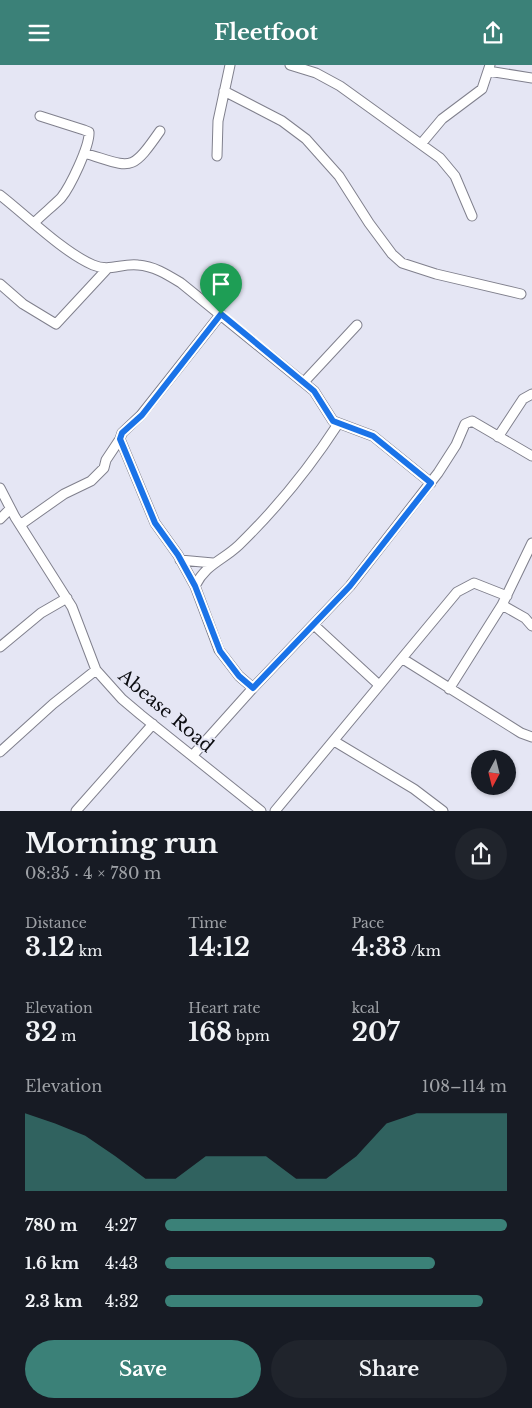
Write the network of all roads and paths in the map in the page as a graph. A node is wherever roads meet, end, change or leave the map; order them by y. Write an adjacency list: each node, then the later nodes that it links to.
1 (230, 65): 5 (street)
2 (290, 65): 8 (street)
3 (489, 68): 4 (street); 8 (street)
4 (532, 78)
5 (224, 91): 10 (street); 16 (street)
6 (40, 115): 9 (street)
7 (160, 131): 9 (street)
8 (421, 144): 12 (street)
9 (84, 153): 13 (street)
10 (217, 155)
11 (0, 195): 13 (street)
12 (472, 216)
13 (35, 222): 14 (street)
14 (107, 269): 15 (street); 17 (street)
15 (0, 284)
16 (521, 294)
17 (221, 314): 19 (street); 23 (street)
18 (357, 325): 19 (street)
19 (304, 383): 21 (street)
20 (532, 394): 22 (street)
21 (338, 424): 25 (street); 32 (street)
22 (498, 437): 24 (street); 25 (street)
23 (120, 439): 29 (street); 31 (street)
24 (532, 456)
25 (431, 483): 37 (street)
26 (0, 487): 27 (street, Abease Road)
27 (10, 509): 28 (street); 29 (street, Abease Road)
28 (0, 519)
29 (20, 525): 35 (street, Abease Road)
30 (532, 543): 34 (street)
31 (180, 560): 32 (street); 33 (street)
32 (213, 563): 33 (street)
33 (195, 586): 43 (street)
34 (507, 596): 36 (street); 40 (street)
35 (67, 598): 39 (street); 41 (street, Abease Road)
36 (502, 605): 38 (street); 44 (street)
37 (314, 625): 42 (street); 43 (street)
38 (532, 626)
39 (0, 647)
40 (402, 659): 42 (street); 44 (street)
41 (96, 670): 45 (street, Abease Road); 48 (street)
42 (379, 685): 47 (street)
43 (253, 688): 49 (street)
44 (449, 689): 46 (street)
45 (153, 724): 49 (street, Abease Road); 50 (street)
46 (532, 737)
47 (334, 741): 52 (street); 53 (street)
48 (0, 752)
49 (193, 755): 51 (street, Abease Road)
50 (76, 811)
51 (262, 811)
52 (275, 811)
53 (442, 811)

